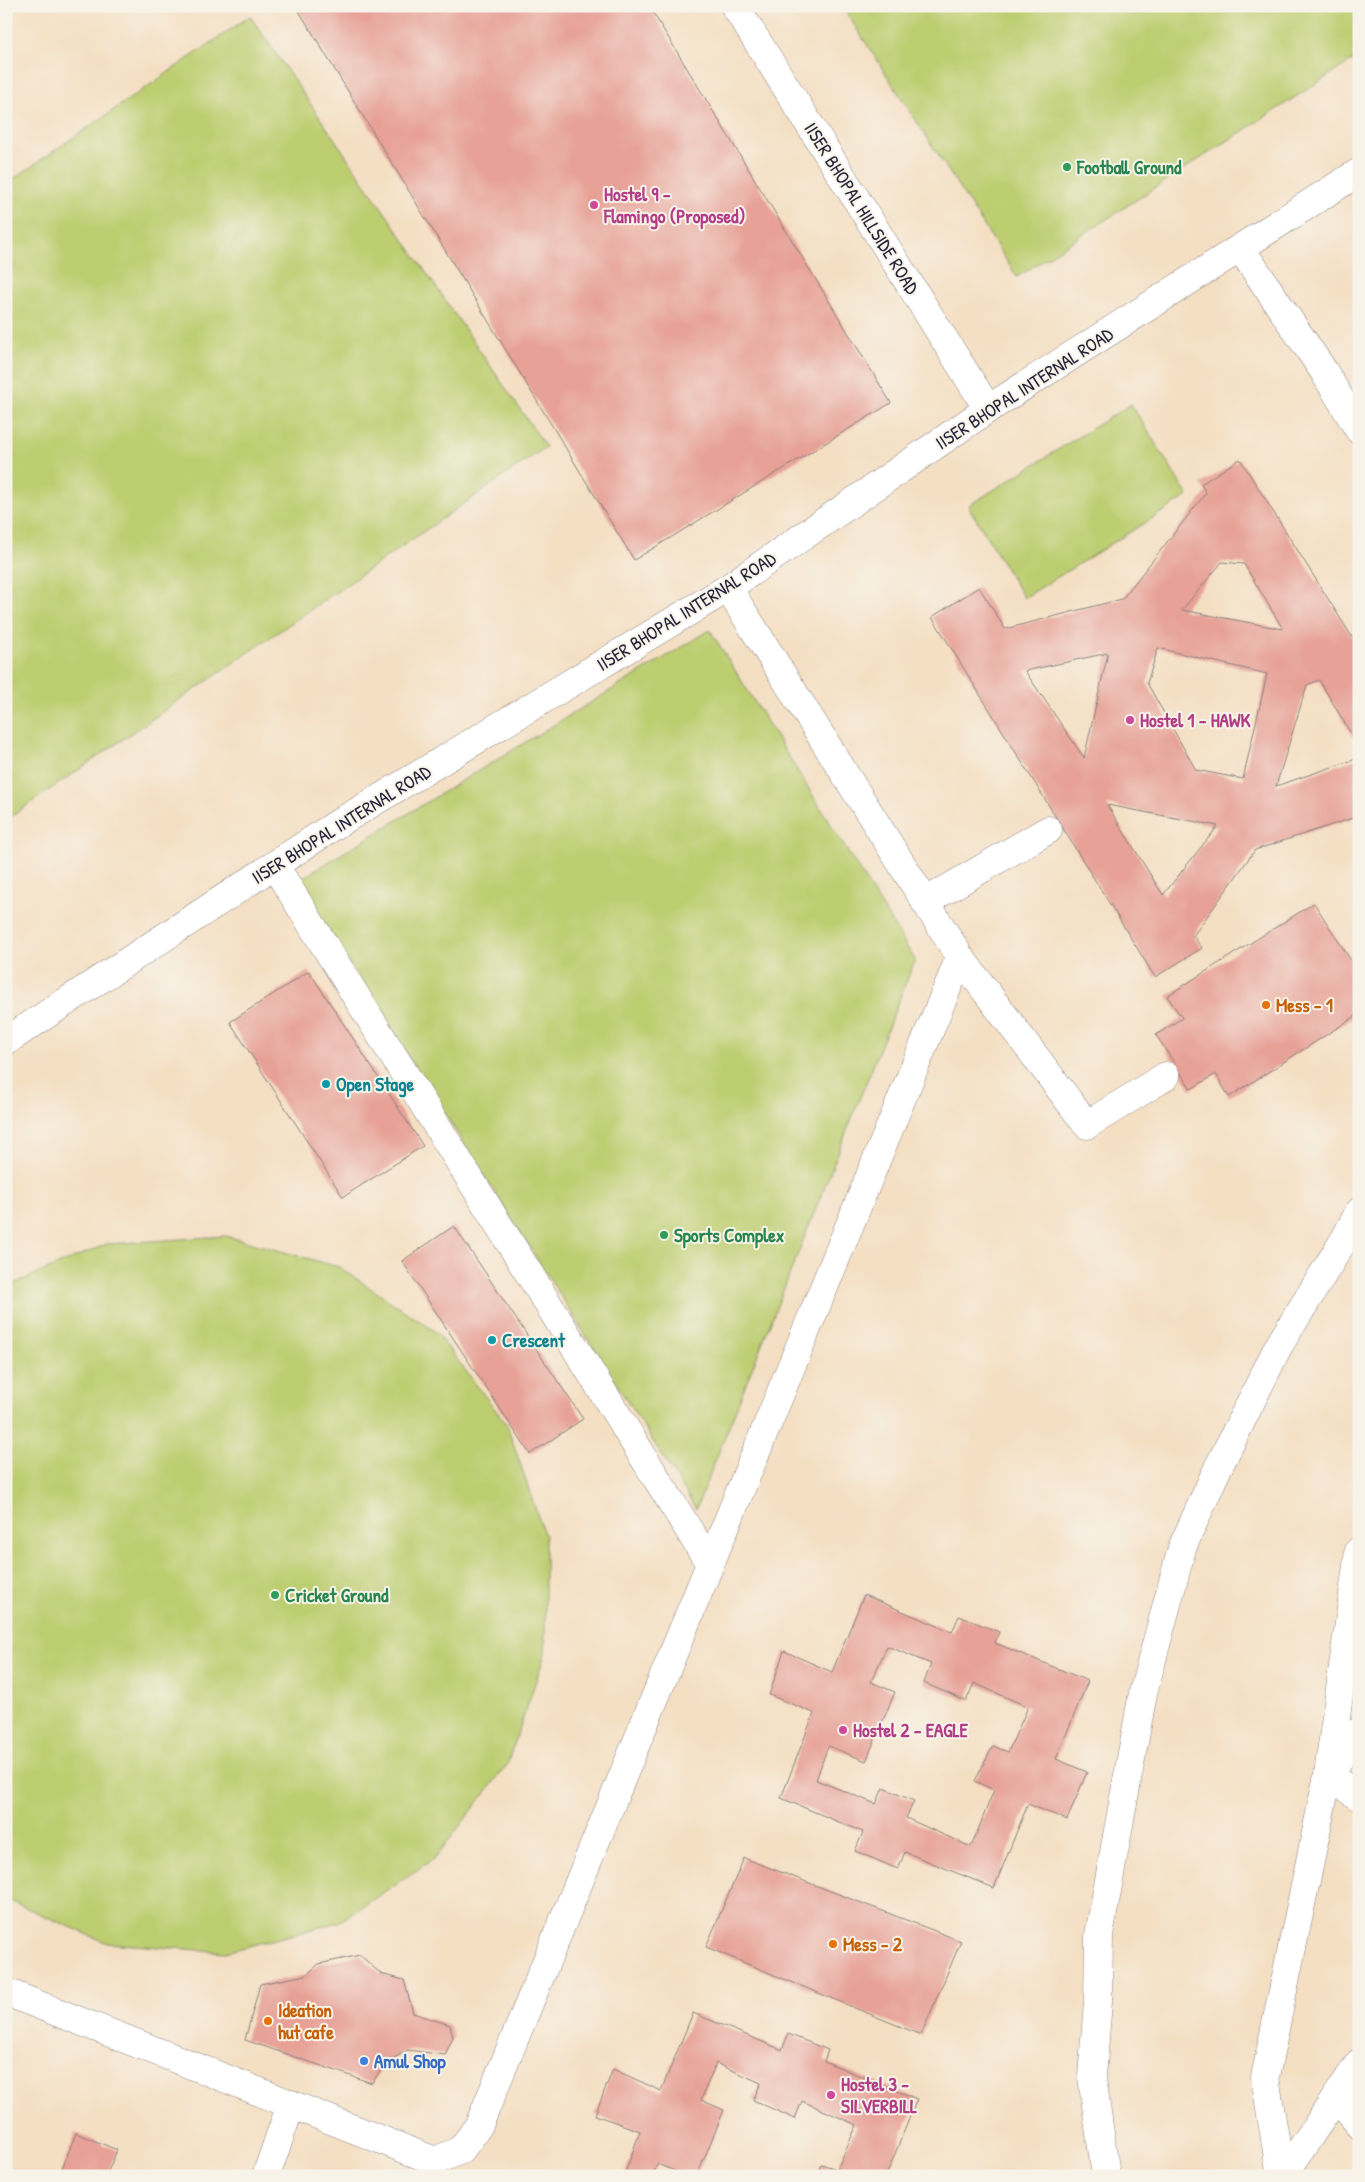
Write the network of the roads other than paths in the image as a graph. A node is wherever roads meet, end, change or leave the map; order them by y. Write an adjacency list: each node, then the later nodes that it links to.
1 (735, 6): 4 (street, IISER BHOPAL HILLSIDE ROAD)
2 (1359, 172): 3 (street, IISER BHOPAL INTERNAL ROAD)
3 (1241, 249): 4 (street, IISER BHOPAL INTERNAL ROAD); 5 (street)
4 (988, 409): 6 (street, IISER BHOPAL INTERNAL ROAD)
5 (1359, 430)
6 (728, 588): 8 (street, IISER BHOPAL INTERNAL ROAD); 9 (street)
7 (1048, 830): 9 (street)
8 (275, 866): 11 (street, IISER BHOPAL INTERNAL ROAD); 15 (street)
9 (925, 902): 10 (street)
10 (960, 957): 12 (street); 15 (street)
11 (6, 1041)
12 (1166, 1076)
13 (1359, 1212): 25 (street)
14 (1359, 1551): 17 (street)
15 (710, 1564): 22 (street)
16 (1359, 1731): 17 (street)
17 (1328, 1775): 18 (street); 26 (street)
18 (1359, 1797)
19 (6, 1992): 22 (street)
20 (1359, 2063): 21 (street)
21 (1336, 2097): 23 (street); 26 (street)
22 (291, 2104): 24 (street)
23 (1359, 2124)
24 (266, 2176)
25 (1106, 2176)
26 (1282, 2176)

